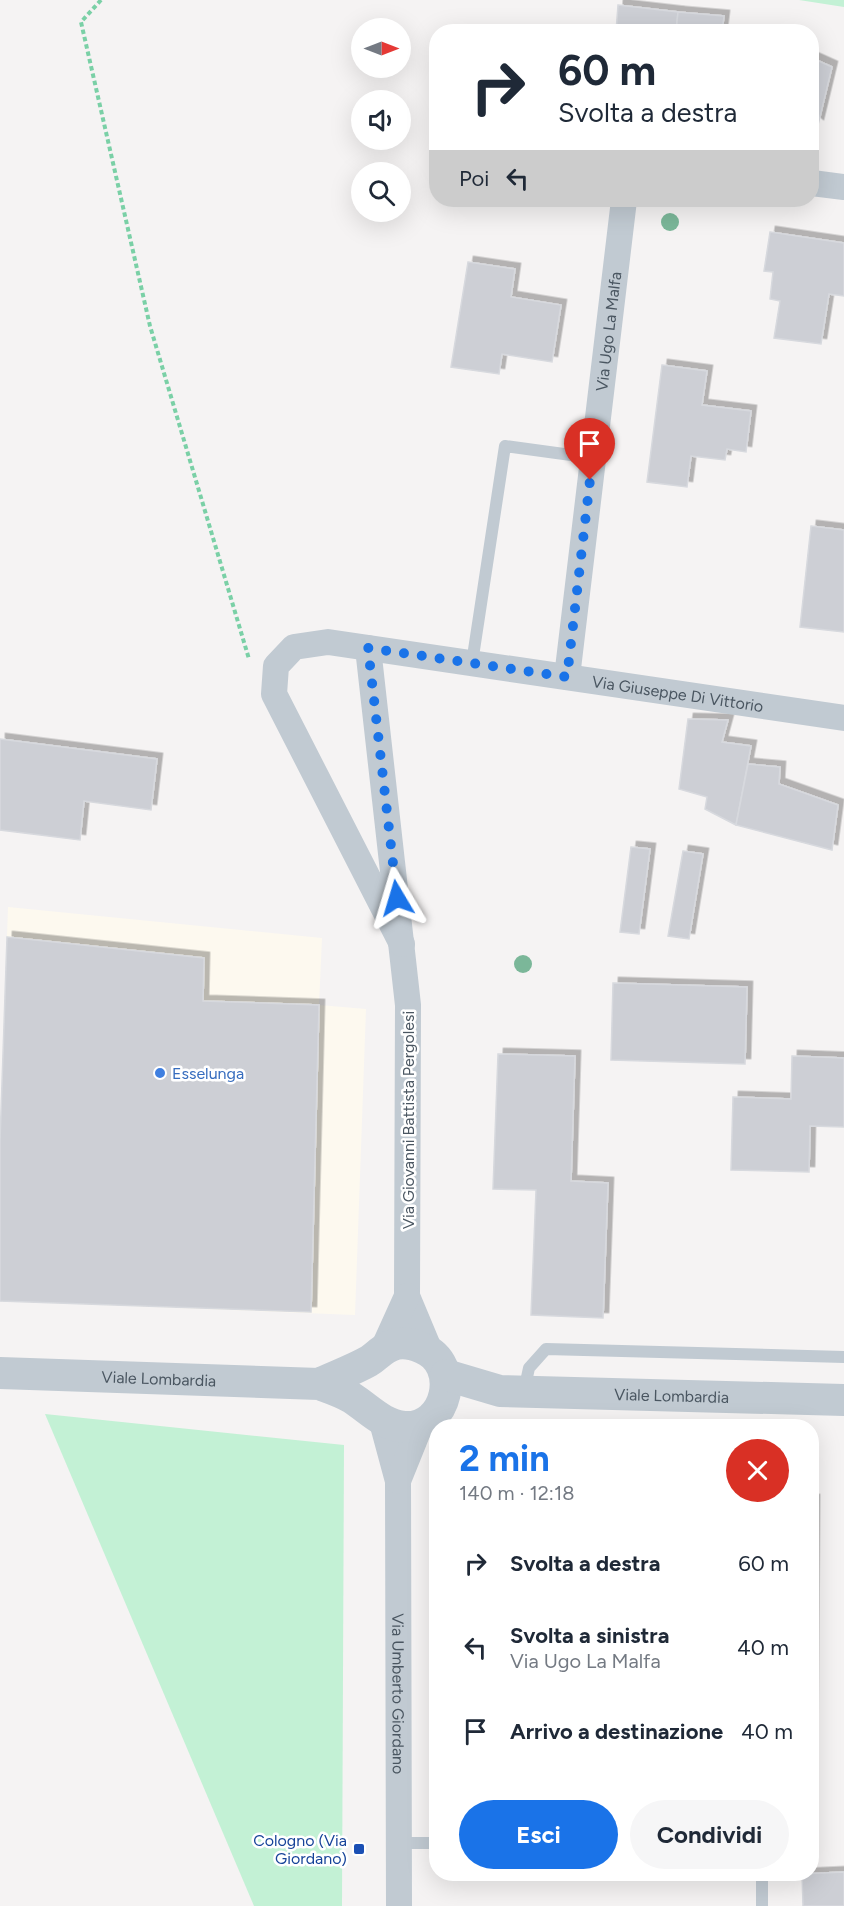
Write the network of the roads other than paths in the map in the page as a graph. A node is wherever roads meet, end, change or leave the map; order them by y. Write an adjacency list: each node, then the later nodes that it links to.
1 (819, 184): 2 (street)
2 (844, 187)
3 (623, 207): 4 (street, Via Ugo La Malfa)
4 (593, 458): 6 (lane); 7 (street, Via Ugo La Malfa)
5 (368, 648): 6 (street, Via Giuseppe Di Vittorio); 9 (street, Via Giovanni Battista Pergolesi); 9 (street, Via Giovanni Battista Pergolesi)
6 (472, 663): 7 (street, Via Giuseppe Di Vittorio)
7 (567, 677): 8 (street, Via Giuseppe Di Vittorio)
8 (844, 717)
9 (402, 944): 10 (street, Via Giovanni Battista Pergolesi)
10 (407, 1296): 11 (street, Via Giovanni Battista Pergolesi); 13 (street, Via Giovanni Battista Pergolesi)
11 (377, 1354): 13 (street, Viale Lombardia); 15 (street, Viale Lombardia); 19 (street)
12 (844, 1357): 16 (lane)
13 (438, 1363): 16 (street, Viale Lombardia); 18 (street)
14 (0, 1374): 15 (street, Viale Lombardia)
15 (319, 1384): 19 (street, Viale Lombardia)
16 (512, 1391): 17 (street, Viale Lombardia); 18 (street, Viale Lombardia)
17 (844, 1400)
18 (431, 1415): 19 (street, Viale Lombardia); 20 (street, Via Umberto Giordano)
19 (378, 1417): 20 (street, Via Umberto Giordano)
20 (398, 1481): 21 (street, Via Umberto Giordano)
21 (399, 1843): 22 (lane); 24 (street, Via Umberto Giordano)
22 (429, 1843)
23 (762, 1881): 25 (lane)
24 (399, 1906)
25 (762, 1906)

